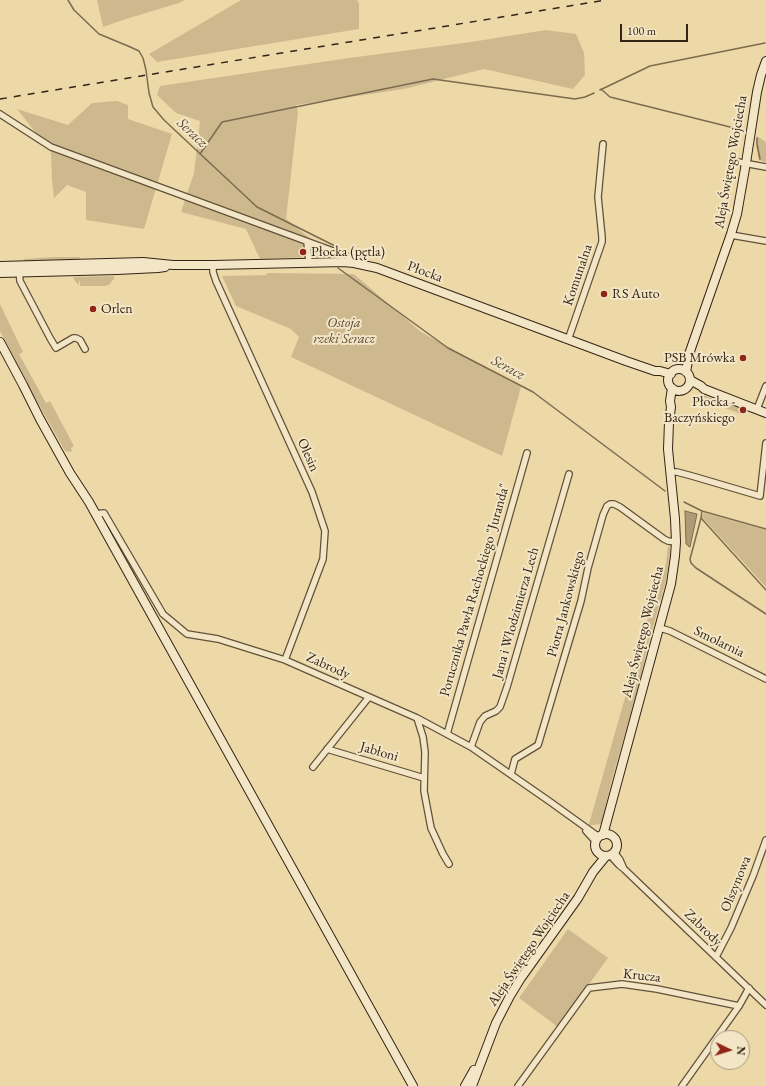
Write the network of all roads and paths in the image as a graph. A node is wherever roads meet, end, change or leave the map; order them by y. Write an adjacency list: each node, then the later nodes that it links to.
1 (766, 61): 4 (street, Aleja Świętego Wojciecha)
2 (0, 114): 8 (street)
3 (603, 144): 16 (street, Komunalna)
4 (742, 163): 5 (street); 6 (street, Aleja Świętego Wojciecha)
5 (766, 166)
6 (731, 235): 7 (street); 20 (street, Aleja Świętego Wojciecha)
7 (766, 241)
8 (307, 242): 9 (street); 10 (street)
9 (309, 263): 10 (street, Płocka); 11 (street, Płocka)
10 (364, 264): 16 (street, Płocka)
11 (213, 265): 13 (street, Płocka); 33 (street, Olesin)
12 (0, 266): 13 (street, Płocka)
13 (19, 269): 14 (street, Płocka); 18 (street)
14 (0, 273)
15 (0, 337): 19 (street)
16 (568, 340): 21 (street, Płocka)
17 (0, 342): 19 (street)
18 (85, 349)
19 (8, 355): 30 (street)
20 (682, 371): 21 (street); 21 (street)
21 (678, 383): 23 (street, Płocka); 27 (street, Aleja Świętego Wojciecha)
22 (766, 386): 23 (street)
23 (757, 409): 24 (street, Płocka)
24 (766, 412)
25 (766, 443): 29 (street)
26 (527, 453): 37 (street, Porucznika Pawła Rachockiego "Juranda")
27 (671, 472): 29 (street); 31 (street, Aleja Świętego Wojciecha)
28 (569, 474): 38 (street, Jana i Włodzimierza Lech)
29 (763, 497)
30 (95, 514): 33 (street, Zabrody); 52 (street)
31 (676, 542): 32 (street, Aleja Świętego Wojciecha); 41 (street, Piotra Jankowskiego)
32 (660, 628): 34 (street, Smolarnia); 43 (street, Aleja Świętego Wojciecha)
33 (285, 660): 35 (street, Zabrody)
34 (766, 679)
35 (369, 697): 36 (street, Zabrody); 39 (street, Jabłoni)
36 (417, 718): 37 (street, Zabrody); 42 (street)
37 (447, 734): 38 (street, Zabrody)
38 (471, 747): 41 (street, Zabrody)
39 (327, 749): 40 (street, Jabłoni); 42 (street, Jabłoni)
40 (313, 767)
41 (511, 774): 43 (street, Zabrody)
42 (424, 778): 46 (street)
43 (602, 837): 45 (street); 45 (street)
44 (766, 840): 47 (street, Olszynowa)
45 (607, 854): 47 (street, Zabrody); 51 (street, Aleja Świętego Wojciecha)
46 (450, 864)
47 (716, 957): 48 (street, Zabrody)
48 (749, 988): 49 (street, Zabrody); 50 (street)
49 (766, 1005)
50 (739, 1006): 55 (street, Krucza); 56 (street)
51 (486, 1048): 53 (street); 54 (street, Aleja Świętego Wojciecha)
52 (413, 1086)
53 (465, 1086)
54 (472, 1086)
55 (518, 1086)
56 (682, 1086)

